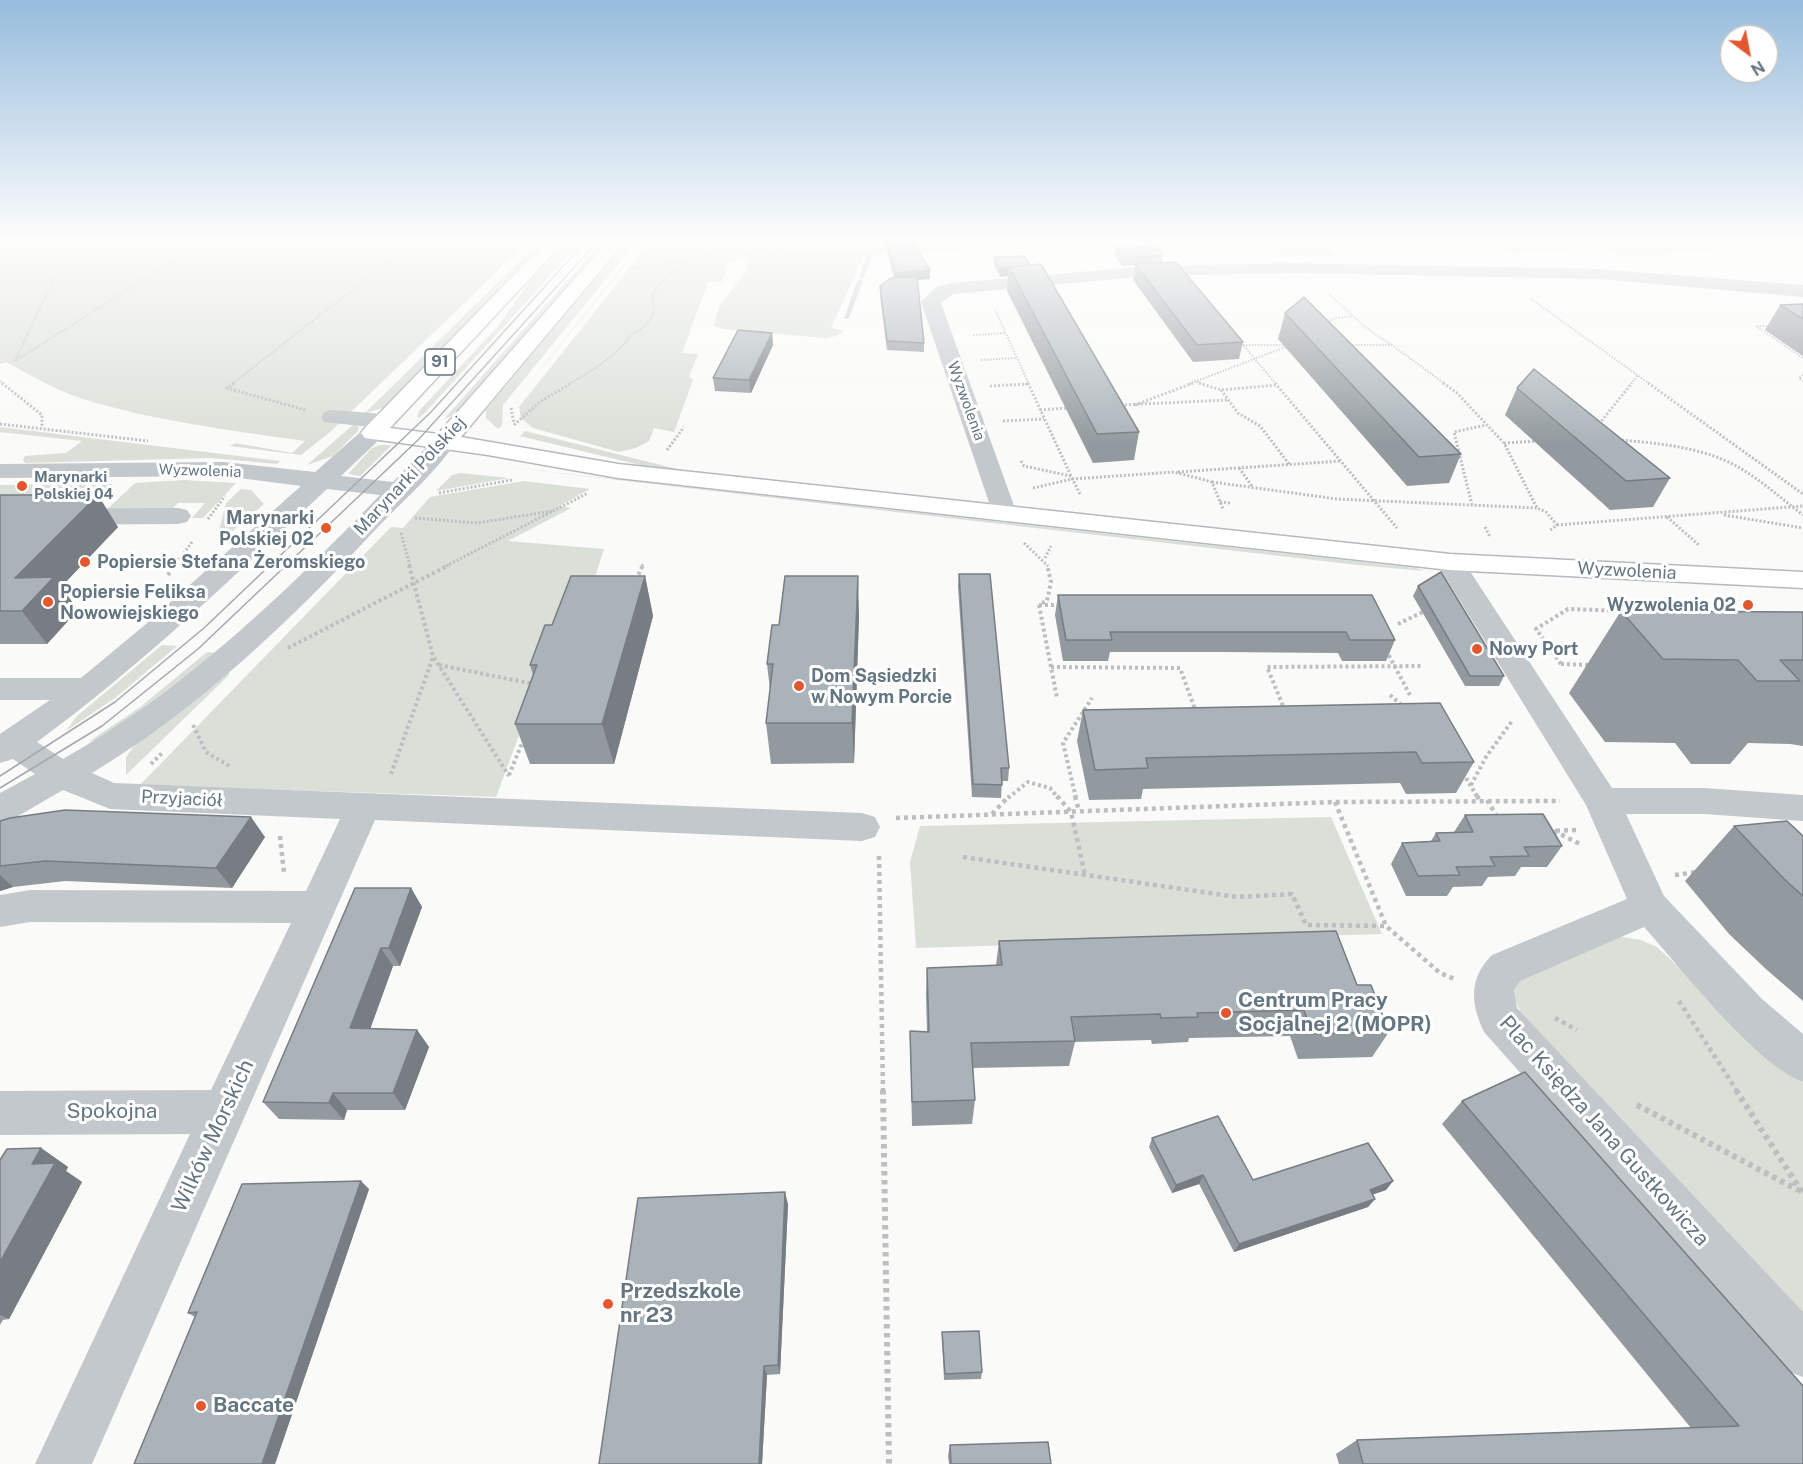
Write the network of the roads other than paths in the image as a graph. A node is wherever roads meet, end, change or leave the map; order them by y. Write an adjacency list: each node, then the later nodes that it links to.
1 (492, 308): 5 (main road, 91)
2 (559, 308): 6 (main road, Marynarki Polskiej)
3 (933, 308): 10 (street, Wyzwolenia)
4 (332, 417): 5 (street)
5 (378, 427): 6 (main road, Wyzwolenia); 8 (street, 91)
6 (445, 441): 9 (street, Marynarki Polskiej); 10 (main road, Wyzwolenia)
7 (0, 471): 8 (street, Wyzwolenia)
8 (323, 481): 9 (street, Wyzwolenia); 15 (street, 91)
9 (399, 490): 18 (street, Marynarki Polskiej)
10 (1004, 513): 13 (main road, Wyzwolenia)
11 (178, 516): 12 (street)
12 (0, 517)
13 (1450, 562): 14 (main road, Wyzwolenia); 22 (street)
14 (1803, 580)
15 (88, 688): 16 (street); 17 (street, 91)
16 (0, 689)
17 (7, 747): 18 (street, Przyjaciół)
18 (62, 775): 19 (street, Przyjaciół); 21 (street, Marynarki Polskiej)
19 (377, 793): 23 (street, Przyjaciół); 25 (street, Wilków Morskich)
20 (1803, 808): 22 (street)
21 (0, 809)
22 (1593, 815): 24 (street)
23 (877, 829)
24 (1658, 893): 27 (street); 30 (street, Plac Księdza Jana Gustkowicza)
25 (302, 896): 26 (street); 28 (street, Wilków Morskich)
26 (0, 911)
27 (1803, 1062)
28 (224, 1112): 29 (street, Spokojna); 31 (street, Wilków Morskich)
29 (0, 1113)
30 (1803, 1351)
31 (63, 1464)

